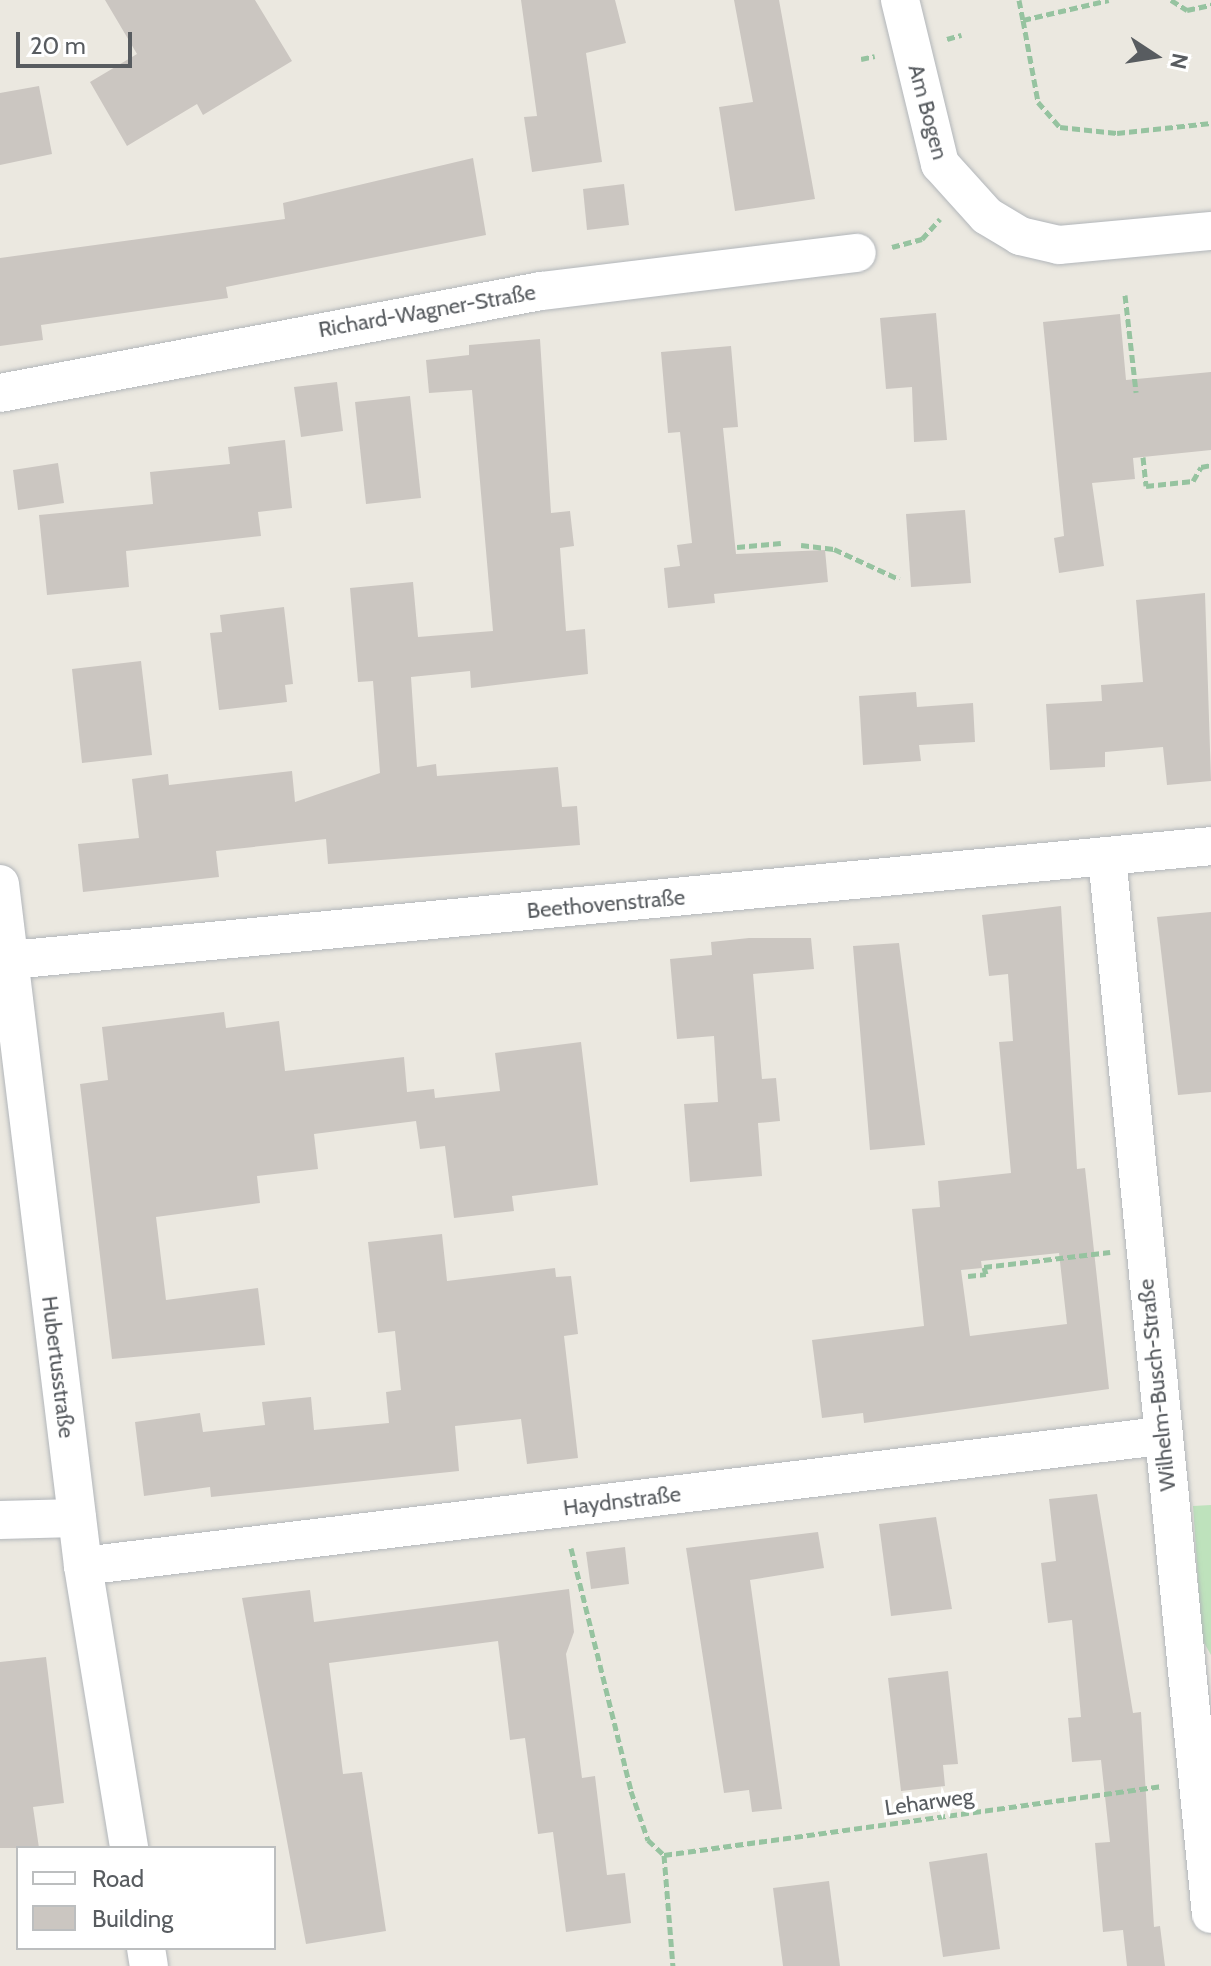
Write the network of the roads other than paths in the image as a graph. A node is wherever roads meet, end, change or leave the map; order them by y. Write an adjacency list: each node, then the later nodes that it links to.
1 (900, 0): 2 (street, Am Bogen)
2 (1211, 231)
3 (857, 253): 4 (street, Richard-Wagner-Straße)
4 (0, 393)
5 (1211, 846): 6 (street, Beethovenstraße)
6 (1107, 856): 8 (street, Beethovenstraße); 9 (street, Wilhelm-Busch-Straße)
7 (0, 884): 8 (street, Hubertusstraße)
8 (5, 960): 10 (street, Hubertusstraße)
9 (1161, 1436): 12 (street, Haydnstraße); 13 (street, Wilhelm-Busch-Straße)
10 (77, 1518): 11 (street); 12 (street, Hubertusstraße)
11 (0, 1520)
12 (83, 1566): 14 (street, Hubertusstraße)
13 (1201, 1699): 15 (street, Wilhelm-Busch-Straße)
14 (129, 1846)
15 (1211, 1914)

